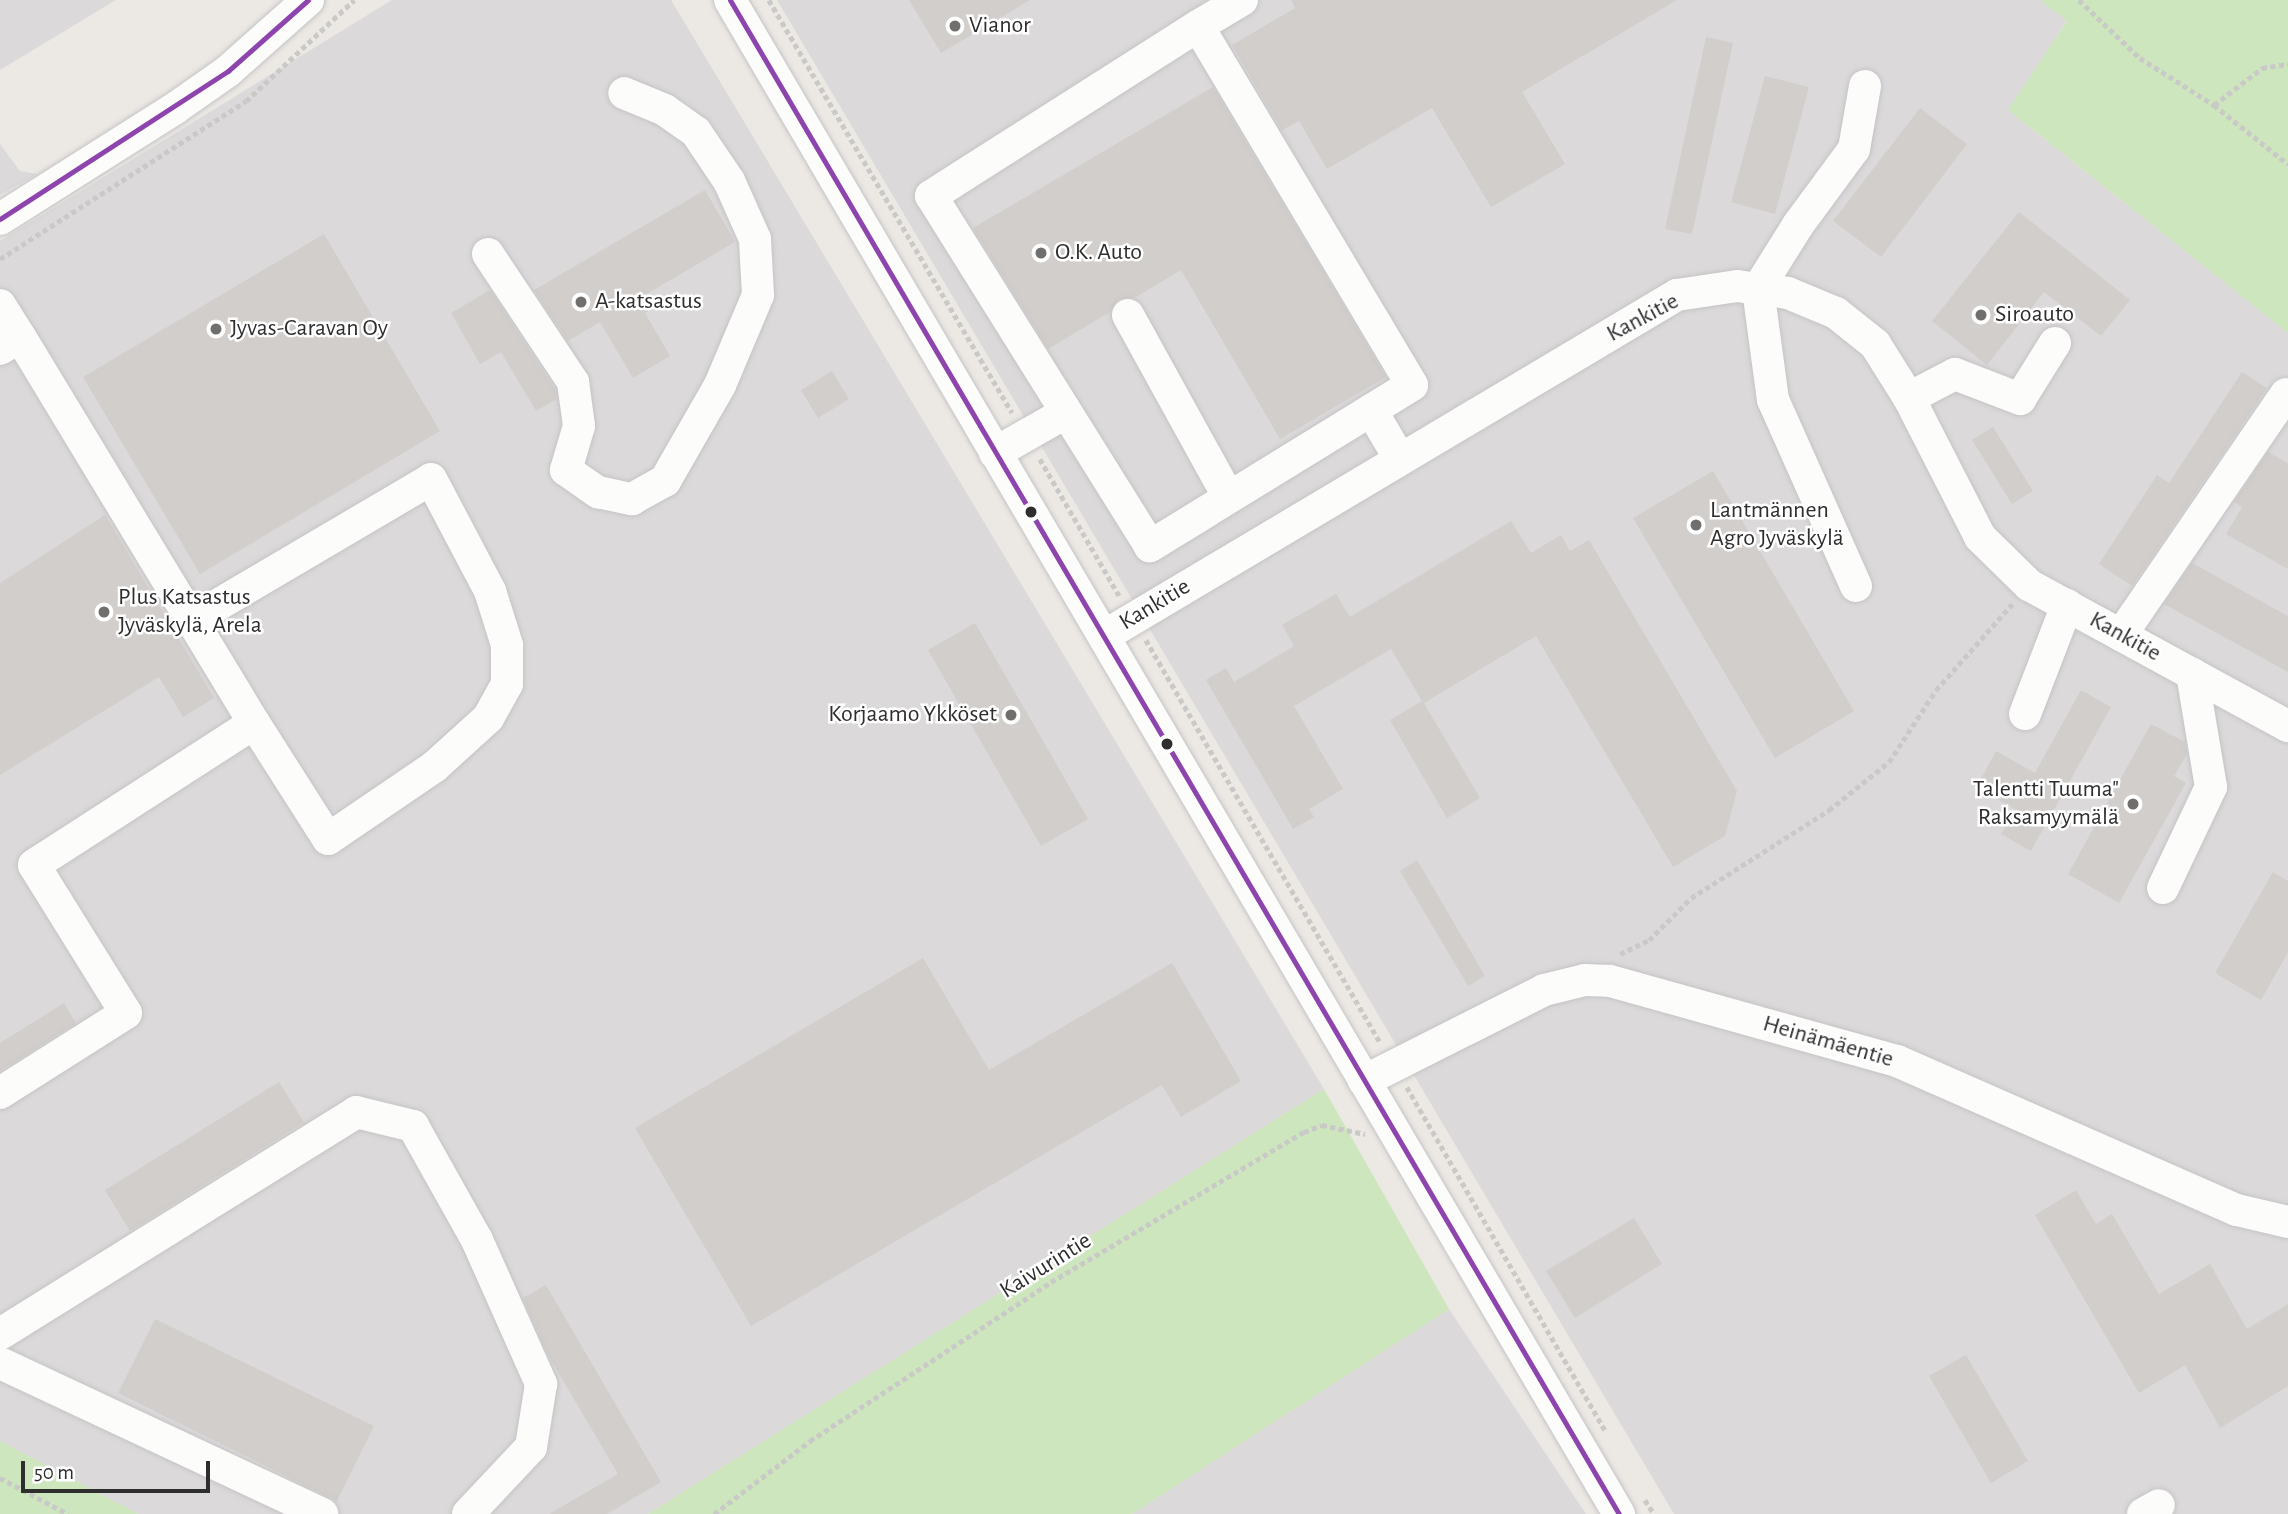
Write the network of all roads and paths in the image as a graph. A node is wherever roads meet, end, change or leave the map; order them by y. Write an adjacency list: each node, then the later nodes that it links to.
1 (308, 0): 12 (street)
2 (730, 0): 24 (street)
3 (769, 0): 23 (path)
4 (1242, 0): 6 (street)
5 (2079, 0): 10 (path)
6 (1198, 26): 21 (street); 22 (street)
7 (2288, 64): 10 (path)
8 (1865, 86): 14 (street)
9 (624, 93): 13 (street)
10 (2214, 105): 11 (path)
11 (2288, 164)
12 (0, 219)
13 (488, 254)
14 (1758, 289): 20 (street, Kankitie); 25 (street, Kankitie); 28 (street)
15 (0, 305): 17 (street)
16 (1128, 315): 26 (street)
17 (10, 343): 31 (street)
18 (2055, 343): 20 (street)
19 (2286, 394): 32 (street)
20 (1909, 398): 27 (street, Kankitie)
21 (1371, 410): 25 (street); 26 (street)
22 (1065, 412): 23 (street); 26 (street)
23 (1025, 435): 24 (street); 30 (path)
24 (995, 453): 33 (street)
25 (1400, 459): 30 (street, Kankitie)
26 (1228, 496)
27 (2029, 585): 29 (street, Kankitie); 39 (path)
28 (1856, 586)
29 (2067, 606): 32 (street, Kankitie); 35 (street)
30 (1132, 618): 33 (street, Kankitie); 40 (path)
31 (192, 620): 37 (street); 37 (street)
32 (2121, 635): 34 (street, Kankitie)
33 (1104, 636): 41 (street)
34 (2193, 674): 36 (street, Kankitie); 38 (street)
35 (2025, 714)
36 (2285, 716)
37 (254, 723): 42 (street)
38 (2163, 888)
39 (1610, 981): 40 (street, Heinämäentie); 45 (street, Heinämäentie)
40 (1394, 1066): 41 (street, Heinämäentie); 43 (path)
41 (1364, 1081): 44 (street)
42 (0, 1093)
43 (1416, 1102): 44 (path, Kaivurintie); 48 (path)
44 (1387, 1119): 54 (path, Kaivurintie); 55 (street)
45 (2288, 1222)
46 (0, 1334): 53 (street)
47 (0, 1363): 52 (street)
48 (1612, 1442)
49 (0, 1478): 51 (path)
50 (1640, 1490): 56 (path)
51 (68, 1514)
52 (322, 1514)
53 (468, 1514)
54 (714, 1514)
55 (1619, 1514)
56 (1654, 1514)

